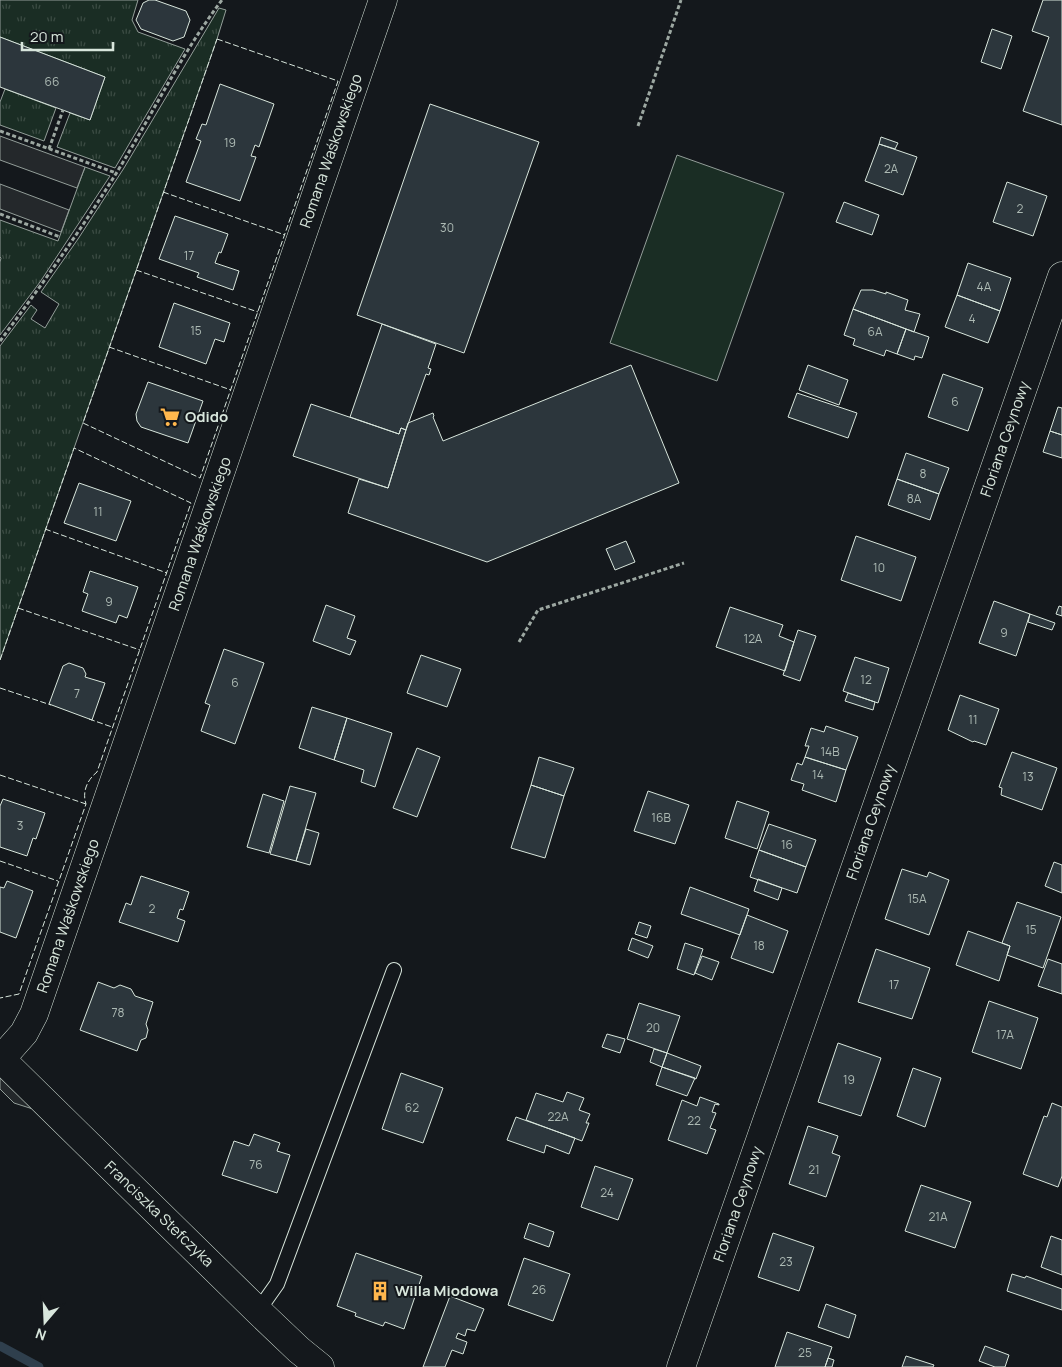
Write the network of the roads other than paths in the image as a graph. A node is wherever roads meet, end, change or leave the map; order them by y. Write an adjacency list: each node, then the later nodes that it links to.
1 (383, 0): 4 (street, Romana Waśkowskiego)
2 (1062, 276): 7 (street, Floriana Ceynowy)
3 (394, 970): 5 (lane)
4 (0, 1058): 5 (street, Franciszka Stefczyka)
5 (258, 1311): 6 (street, Franciszka Stefczyka)
6 (320, 1367)
7 (681, 1367)

